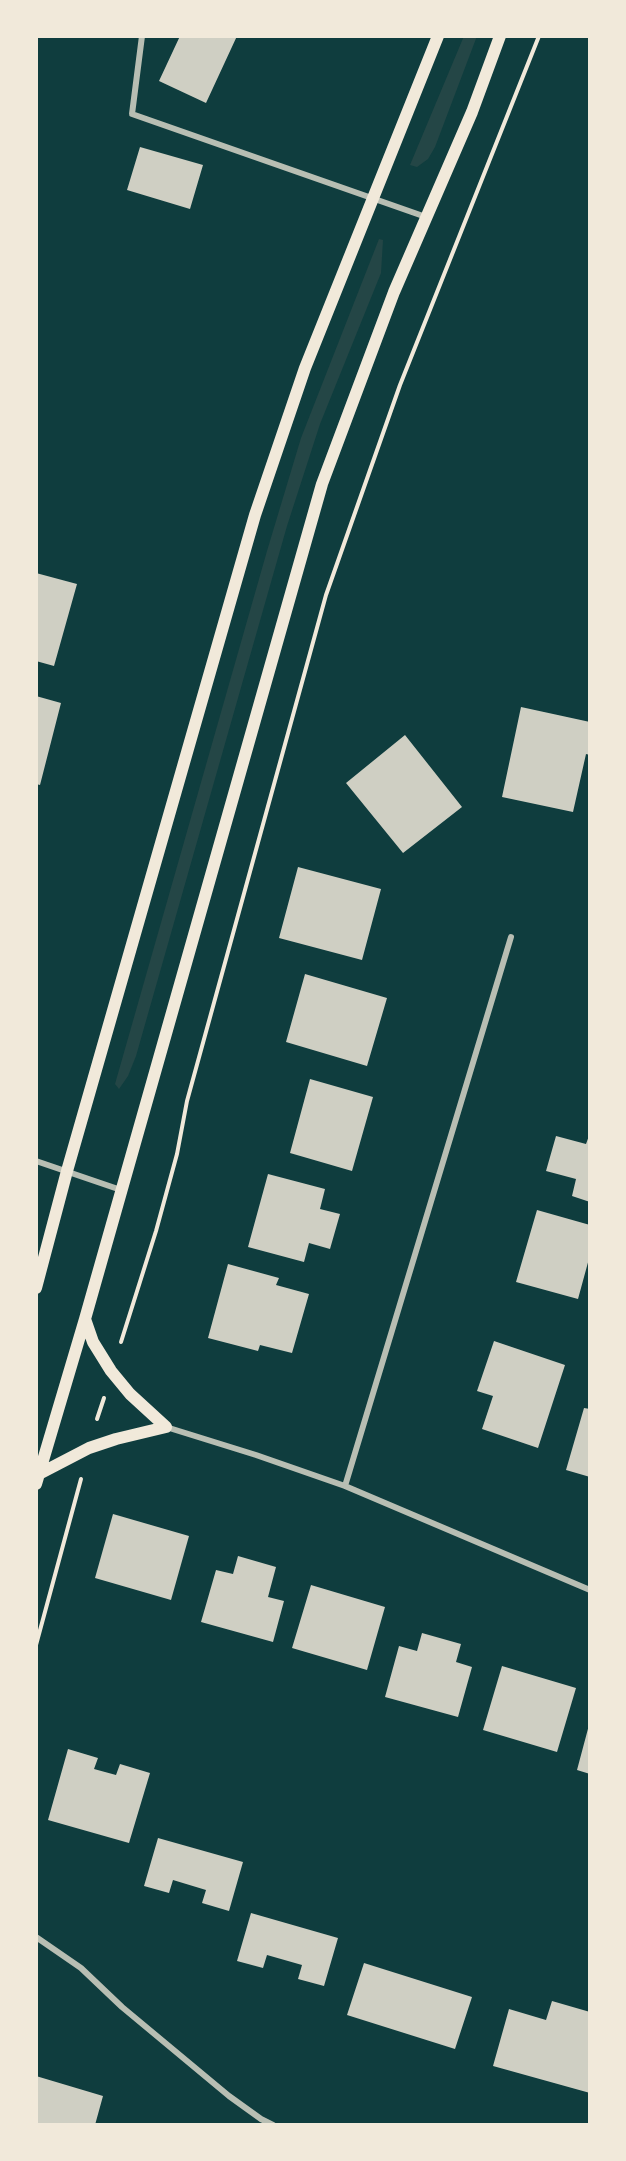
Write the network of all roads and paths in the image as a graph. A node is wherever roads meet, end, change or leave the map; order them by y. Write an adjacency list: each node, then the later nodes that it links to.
1 (142, 36): 5 (street)
2 (438, 36): 5 (main road)
3 (500, 36): 6 (main road)
4 (539, 36): 13 (path)
5 (372, 199): 6 (street); 9 (main road)
6 (426, 217): 10 (main road)
7 (511, 937): 17 (street)
8 (36, 1161): 9 (street)
9 (67, 1171): 10 (street); 11 (main road)
10 (121, 1190): 12 (main road)
11 (36, 1288)
12 (85, 1318): 13 (main road); 16 (main road)
13 (111, 1371): 14 (main road); 15 (path)
14 (166, 1427): 15 (main road); 17 (street)
15 (89, 1448): 16 (main road); 19 (path)
16 (38, 1479)
17 (345, 1486): 18 (street)
18 (590, 1590)
19 (36, 1645)
20 (36, 1936): 21 (street)
21 (273, 2125)

